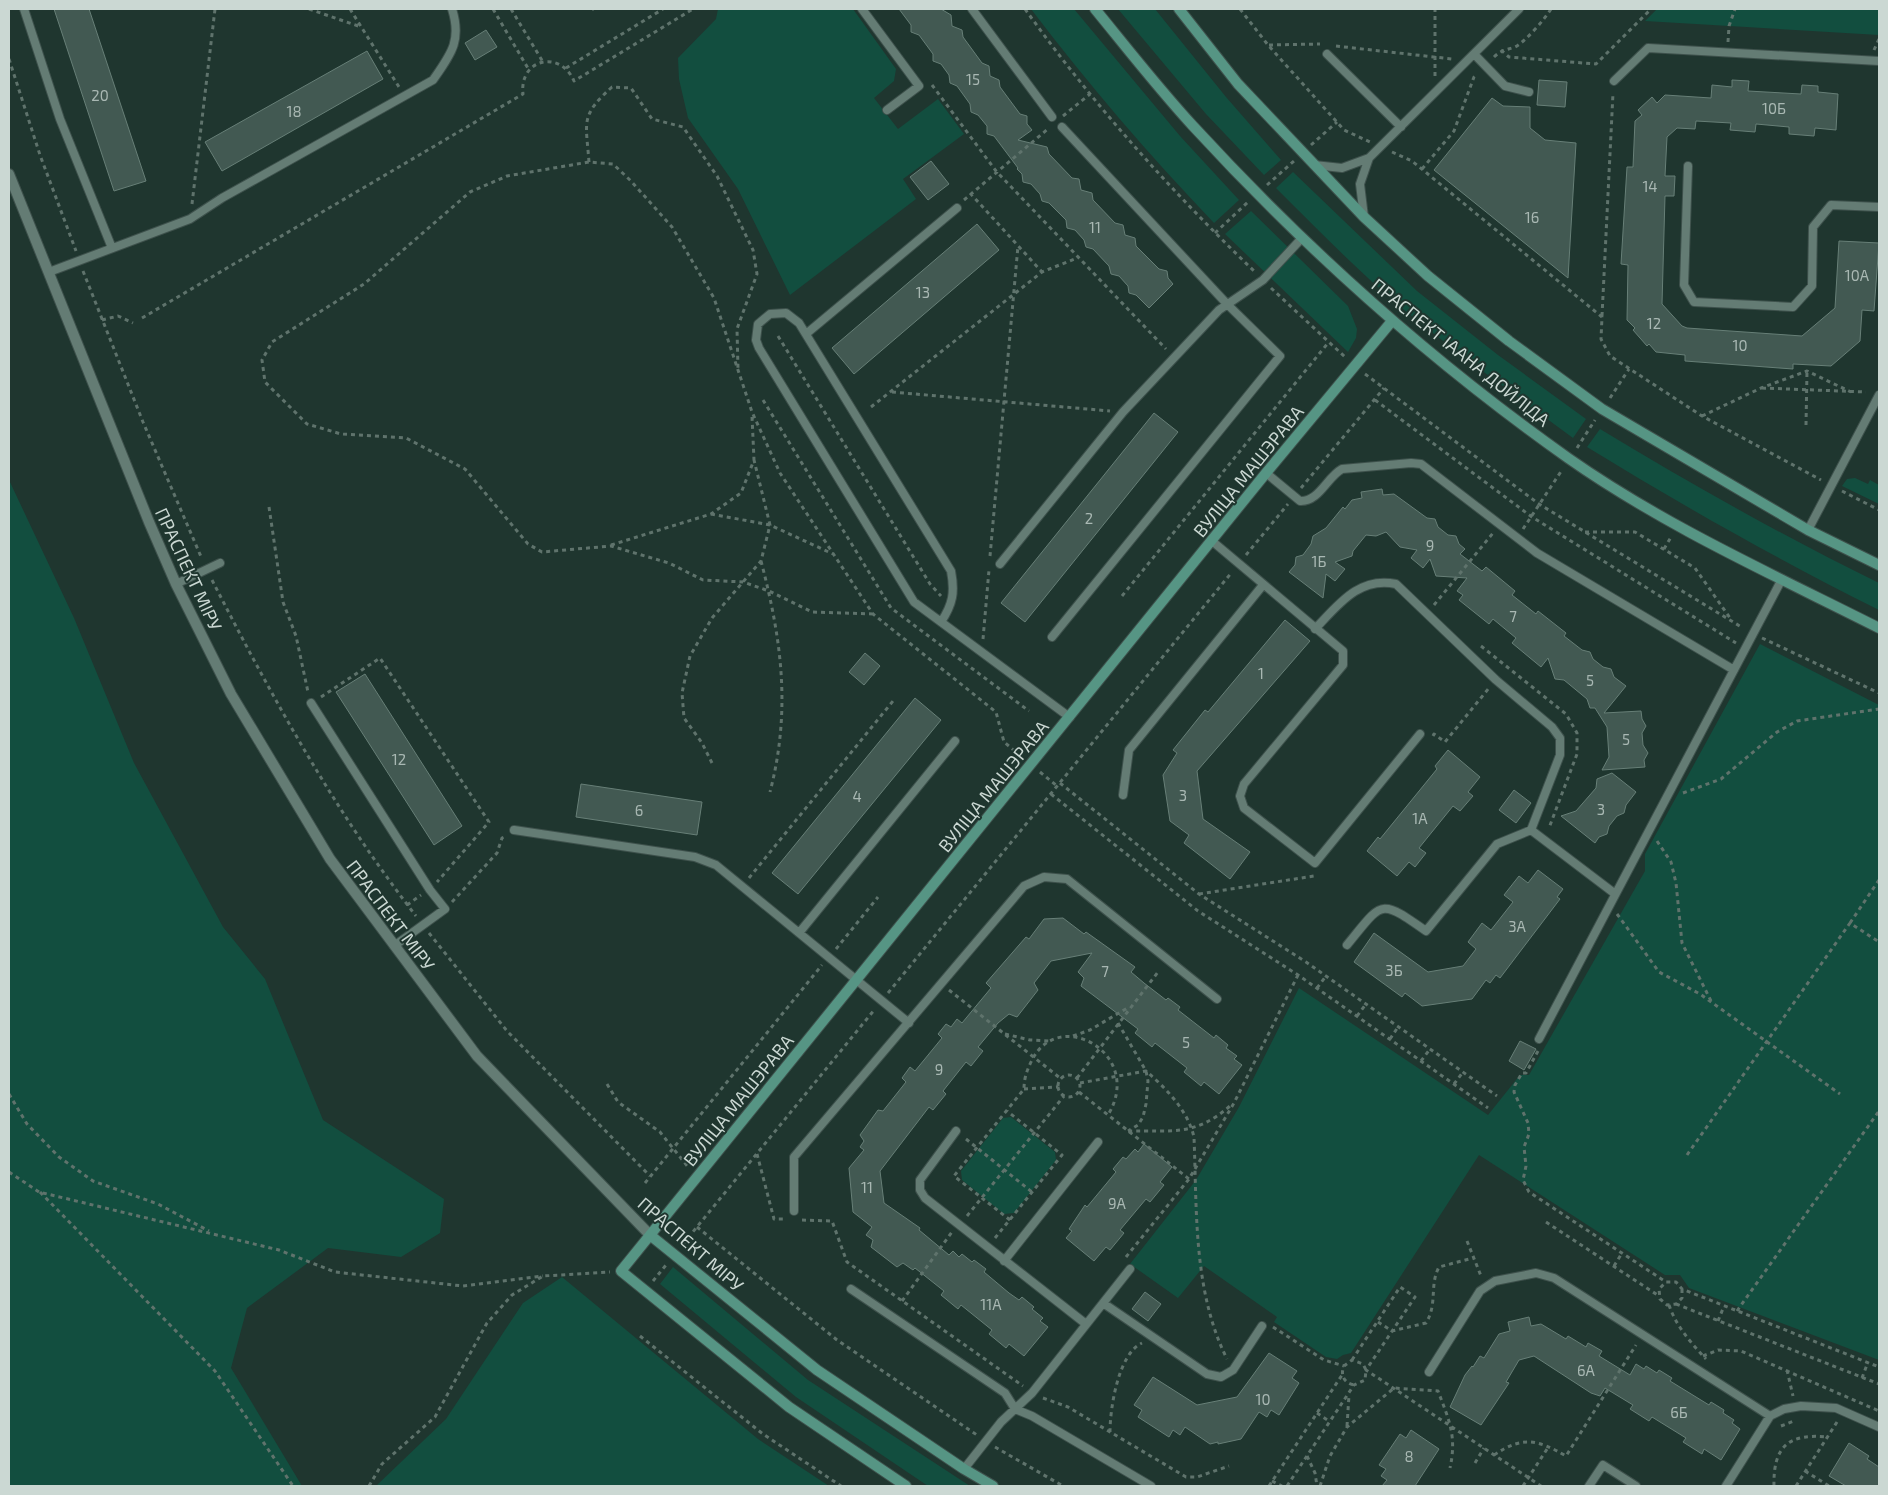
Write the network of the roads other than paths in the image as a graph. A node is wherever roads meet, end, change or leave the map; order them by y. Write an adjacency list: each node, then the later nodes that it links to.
1 (24, 9): 23 (lane)
2 (452, 9): 23 (lane)
3 (862, 9): 13 (lane)
4 (972, 9): 25 (lane)
5 (1095, 9): 22 (street, ПРАСПЕКТ ІААНА ДОЙЛІДА)
6 (1179, 9): 16 (street)
7 (1519, 9): 9 (lane)
8 (1327, 54): 14 (lane)
9 (1474, 54): 12 (lane); 14 (lane)
10 (1879, 61): 11 (lane)
11 (1614, 81)
12 (1529, 92)
13 (887, 110)
14 (1401, 127): 15 (lane)
15 (1370, 158): 16 (lane); 21 (lane)
16 (1312, 165): 21 (street)
17 (1688, 166): 19 (lane)
18 (9, 174): 24 (street, ПРАСПЕКТ МІРУ)
19 (1879, 207)
20 (957, 208): 27 (lane)
21 (1364, 217): 30 (street)
22 (1302, 238): 25 (lane); 26 (street, ПРАСПЕКТ ІААНА ДОЙЛІДА)
23 (112, 248): 24 (lane)
24 (49, 272): 36 (street, ПРАСПЕКТ МІРУ)
25 (1228, 304): 33 (lane); 41 (lane)
26 (1392, 321): 29 (street, ВУЛІЦА МАШЭРАВА); 35 (street, ПРАСПЕКТ ІААНА ДОЙЛІДА)
27 (806, 334): 38 (lane); 38 (lane)
28 (1879, 394): 30 (lane)
29 (1266, 473): 31 (street, ВУЛІЦА МАШЭРАВА); 42 (lane)
30 (1808, 530): 34 (street)
31 (1212, 542): 37 (lane); 44 (street, ВУЛІЦА МАШЭРАВА)
32 (220, 563): 36 (lane)
33 (1000, 564)
34 (1879, 565)
35 (1782, 579): 39 (street, ПРАСПЕКТ ІААНА ДОЙЛІДА); 42 (lane)
36 (176, 584): 53 (street, ПРАСПЕКТ МІРУ)
37 (1263, 585): 40 (lane); 47 (lane)
38 (941, 622): 44 (lane)
39 (1879, 628)
40 (1315, 629): 45 (lane); 49 (lane)
41 (1052, 636)
42 (1734, 670): 50 (lane)
43 (310, 704): 53 (lane)
44 (1070, 717): 54 (street, ВУЛІЦА МАШЭРАВА)
45 (1420, 734)
46 (956, 741): 51 (lane)
47 (1123, 795)
48 (514, 830): 51 (lane)
49 (1531, 830): 50 (lane); 52 (lane)
50 (1614, 893): 57 (lane)
51 (799, 933): 54 (lane)
52 (1347, 945)
53 (394, 946): 61 (street, ПРАСПЕКТ МІРУ)
54 (857, 979): 56 (lane); 61 (street, ВУЛІЦА МАШЭРАВА)
55 (1217, 999): 56 (lane)
56 (909, 1023): 60 (lane)
57 (1539, 1039)
58 (956, 1131): 62 (lane)
59 (1098, 1142): 62 (lane)
60 (794, 1211)
61 (650, 1235): 72 (street, ПРАСПЕКТ МІРУ); 73 (street, ВУЛІЦА МАШЭРАВА)
62 (1004, 1261): 66 (lane)
63 (1130, 1269): 65 (lane)
64 (852, 1289): 69 (lane)
65 (1103, 1303): 66 (lane); 67 (lane)
66 (1086, 1324): 69 (lane)
67 (1266, 1325)
68 (1429, 1372): 70 (lane)
69 (1015, 1409): 72 (lane); 75 (lane)
70 (1770, 1416): 71 (lane); 78 (lane)
71 (1879, 1426)
72 (964, 1469): 74 (street, ПРАСПЕКТ МІРУ)
73 (906, 1486)
74 (993, 1486)
75 (1151, 1486)
76 (1588, 1486): 77 (lane)
77 (1636, 1486)
78 (1726, 1486)

